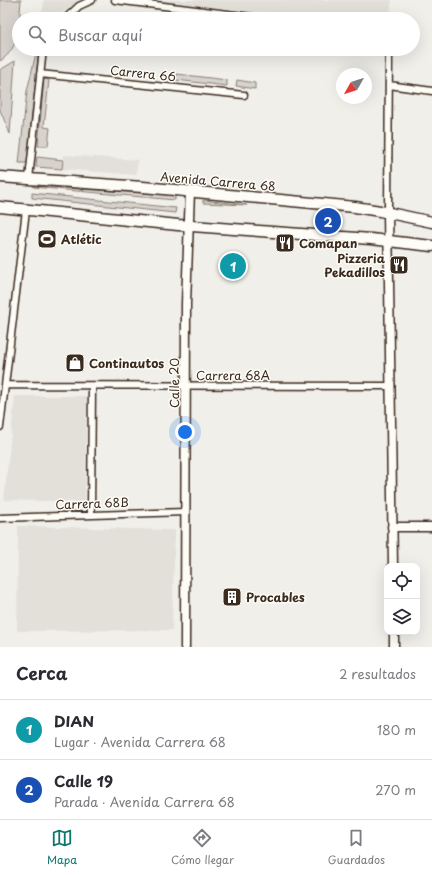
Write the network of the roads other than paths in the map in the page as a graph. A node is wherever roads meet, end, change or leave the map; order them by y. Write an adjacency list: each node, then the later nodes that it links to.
1 (92, 0): 3 (street)
2 (115, 0): 4 (street)
3 (73, 12)
4 (212, 12)
5 (42, 56): 7 (street)
6 (389, 56): 8 (street)
7 (40, 74): 10 (street, Carrera 66); 12 (street)
8 (389, 85): 9 (street); 16 (street)
9 (432, 91)
10 (244, 95)
11 (0, 177): 12 (main road, Avenida Carrera 68)
12 (29, 179): 13 (main road, Avenida Carrera 68)
13 (190, 192): 16 (main road, Avenida Carrera 68); 18 (street, Calle 20)
14 (0, 207): 15 (main road)
15 (26, 210): 18 (main road); 21 (street)
16 (388, 212): 17 (main road, Avenida Carrera 68); 19 (street)
17 (432, 222)
18 (188, 226): 19 (main road); 23 (street, Calle 20)
19 (388, 242): 20 (main road); 24 (street)
20 (432, 246)
21 (5, 386): 22 (street, Carrera 68A); 25 (street)
22 (92, 386): 23 (street, Carrera 68A); 27 (street)
23 (186, 386): 24 (street, Carrera 68A); 26 (street, Calle 20)
24 (390, 386): 29 (street)
25 (0, 427)
26 (185, 512): 27 (street, Carrera 68B); 33 (street, Calle 20)
27 (91, 514): 28 (street, Carrera 68B)
28 (0, 518)
29 (392, 527): 30 (street); 31 (street)
30 (432, 527)
31 (393, 563)
32 (394, 635): 34 (street)
33 (185, 647)
34 (394, 647)

